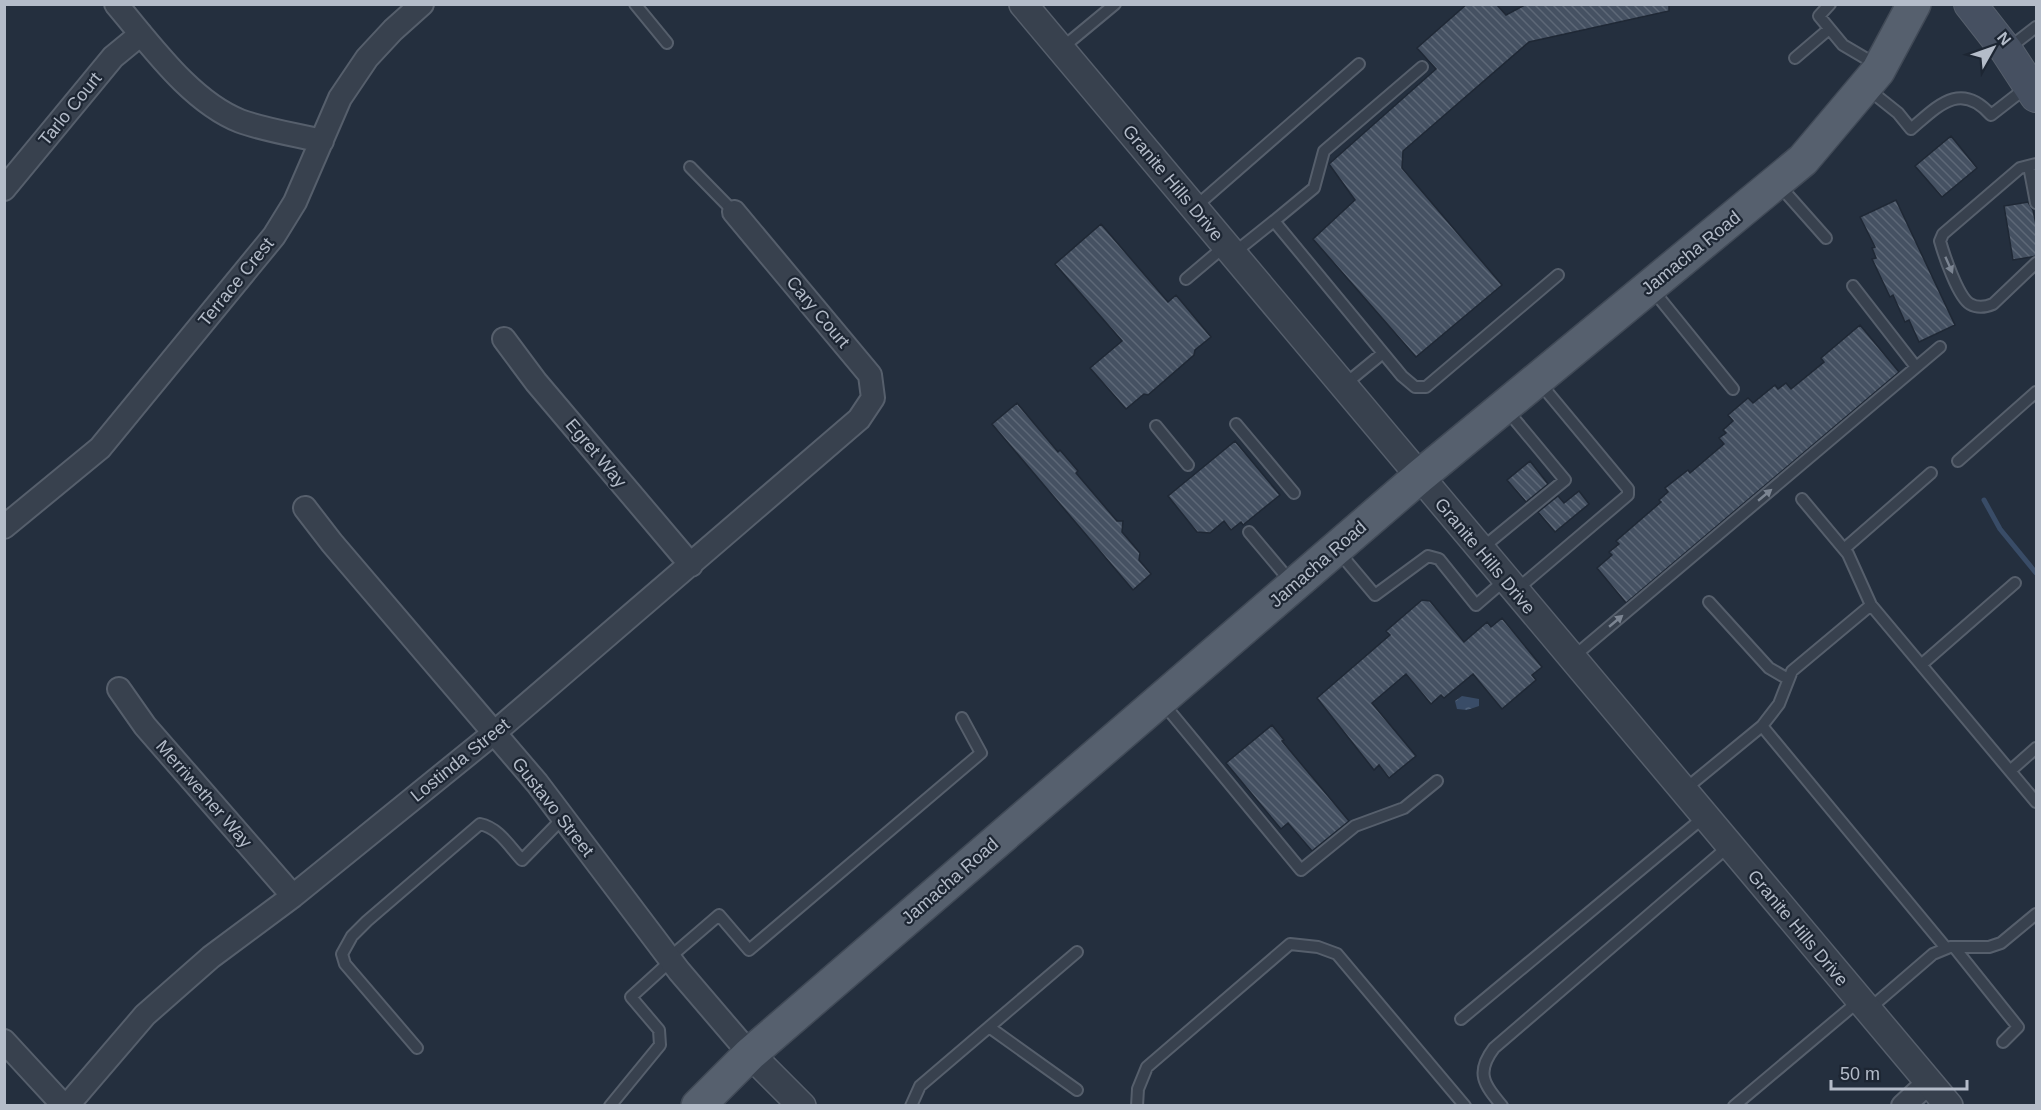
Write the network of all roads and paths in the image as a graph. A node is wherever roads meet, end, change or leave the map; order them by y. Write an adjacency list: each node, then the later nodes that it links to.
1 (116, 4): 11 (street)
2 (422, 4): 20 (street, Terrace Crest)
3 (634, 4): 12 (lane)
4 (1023, 4): 13 (street, Granite Hills Drive)
5 (1115, 4): 13 (lane)
6 (1830, 4): 10 (lane)
7 (1914, 4): 18 (main road, Jamacha Road)
8 (1970, 4): 14 (main road)
9 (2037, 27): 14 (lane)
10 (1829, 28): 15 (lane); 18 (lane)
11 (141, 33): 20 (street); 24 (street, Tarlo Court)
12 (667, 44)
13 (1061, 49): 26 (street, Granite Hills Drive)
14 (2006, 50): 19 (main road)
15 (1795, 58)
16 (1359, 64): 26 (lane)
17 (1422, 67): 28 (lane)
18 (1873, 77): 19 (lane); 23 (main road, Jamacha Road)
19 (2030, 83)
20 (322, 141): 55 (street, Terrace Crest)
21 (2033, 165): 25 (lane); 31 (lane, one-way to 31)
22 (690, 167): 27 (lane)
23 (1776, 182): 29 (lane); 34 (main road, Jamacha Road)
24 (4, 189)
25 (2037, 203)
26 (1194, 208): 30 (street, Granite Hills Drive)
27 (734, 212): 45 (street, Cary Court)
28 (1274, 221): 30 (lane); 38 (lane)
29 (1826, 238)
30 (1229, 250): 33 (lane); 41 (street, Granite Hills Drive)
31 (2037, 263)
32 (1558, 275): 38 (lane)
33 (1186, 279)
34 (1650, 286): 40 (main road, Jamacha Road); 42 (lane)
35 (1853, 286): 39 (lane)
36 (504, 339): 60 (street, Egret Way)
37 (1940, 347): 39 (lane)
38 (1383, 353): 41 (lane)
39 (1916, 367): 66 (lane, one-way to 39)
40 (1537, 380): 44 (main road, Jamacha Road); 63 (lane)
41 (1343, 386): 51 (street, Granite Hills Drive)
42 (1733, 389)
43 (2037, 392): 48 (lane)
44 (1504, 407): 51 (main road, Jamacha Road); 59 (lane)
45 (859, 419): 60 (street, Lostinda Street)
46 (1236, 424): 52 (lane)
47 (1156, 426): 49 (lane)
48 (1958, 461)
49 (1188, 465)
50 (1931, 473): 58 (lane)
51 (1419, 477): 57 (main road, Jamacha Road); 59 (street, Granite Hills Drive)
52 (1294, 493)
53 (1802, 498): 58 (lane)
54 (305, 508): 73 (street, Gustavo Street)
55 (4, 526)
56 (1249, 532): 62 (lane)
57 (1336, 549): 62 (main road, Jamacha Road); 63 (lane)
58 (1844, 549): 65 (lane)
59 (1480, 550): 63 (street, Granite Hills Drive)
60 (691, 565): 73 (street, Lostinda Street)
61 (2016, 583): 67 (lane)
62 (1293, 585): 70 (main road, Jamacha Road)
63 (1510, 586): 66 (street, Granite Hills Drive)
64 (1709, 602): 68 (lane)
65 (1871, 605): 67 (lane); 68 (lane)
66 (1571, 658): 77 (street, Granite Hills Drive)
67 (1921, 665): 75 (lane)
68 (1788, 679): 72 (lane)
69 (119, 689): 82 (street, Merriwether Way)
70 (1160, 700): 76 (lane); 93 (main road, Jamacha Road)
71 (962, 718): 86 (lane)
72 (1761, 726): 77 (lane); 84 (lane)
73 (494, 733): 80 (street, Gustavo Street); 82 (street, Lostinda Street)
74 (2037, 748): 75 (lane)
75 (2010, 771): 78 (lane)
76 (1437, 781)
77 (1683, 791): 79 (street, Granite Hills Drive)
78 (2037, 802)
79 (1705, 817): 81 (street, Granite Hills Drive); 88 (lane)
80 (563, 818): 86 (street, Gustavo Street); 92 (lane)
81 (1729, 845): 87 (street, Granite Hills Drive); 103 (lane)
82 (293, 896): 96 (street, Lostinda Street)
83 (2037, 914): 84 (lane)
84 (1950, 948): 87 (lane); 91 (lane)
85 (1077, 952): 89 (lane)
86 (669, 958): 93 (street, Gustavo Street); 97 (lane)
87 (1864, 1005): 94 (street, Granite Hills Drive); 104 (lane)
88 (1461, 1019)
89 (989, 1027): 95 (lane); 100 (lane)
90 (4, 1041): 96 (street)
91 (2003, 1042)
92 (417, 1048)
93 (750, 1054): 98 (main road, Jamacha Road); 99 (street, Gustavo Street)
94 (1929, 1082): 105 (street); 106 (street, Granite Hills Drive)
95 (1077, 1090)
96 (66, 1106)
97 (610, 1106)
98 (698, 1106)
99 (802, 1106)
100 (911, 1106)
101 (1137, 1106): 102 (lane)
102 (1465, 1106)
103 (1502, 1106)
104 (1734, 1106)
105 (1903, 1106)
106 (1948, 1106)

